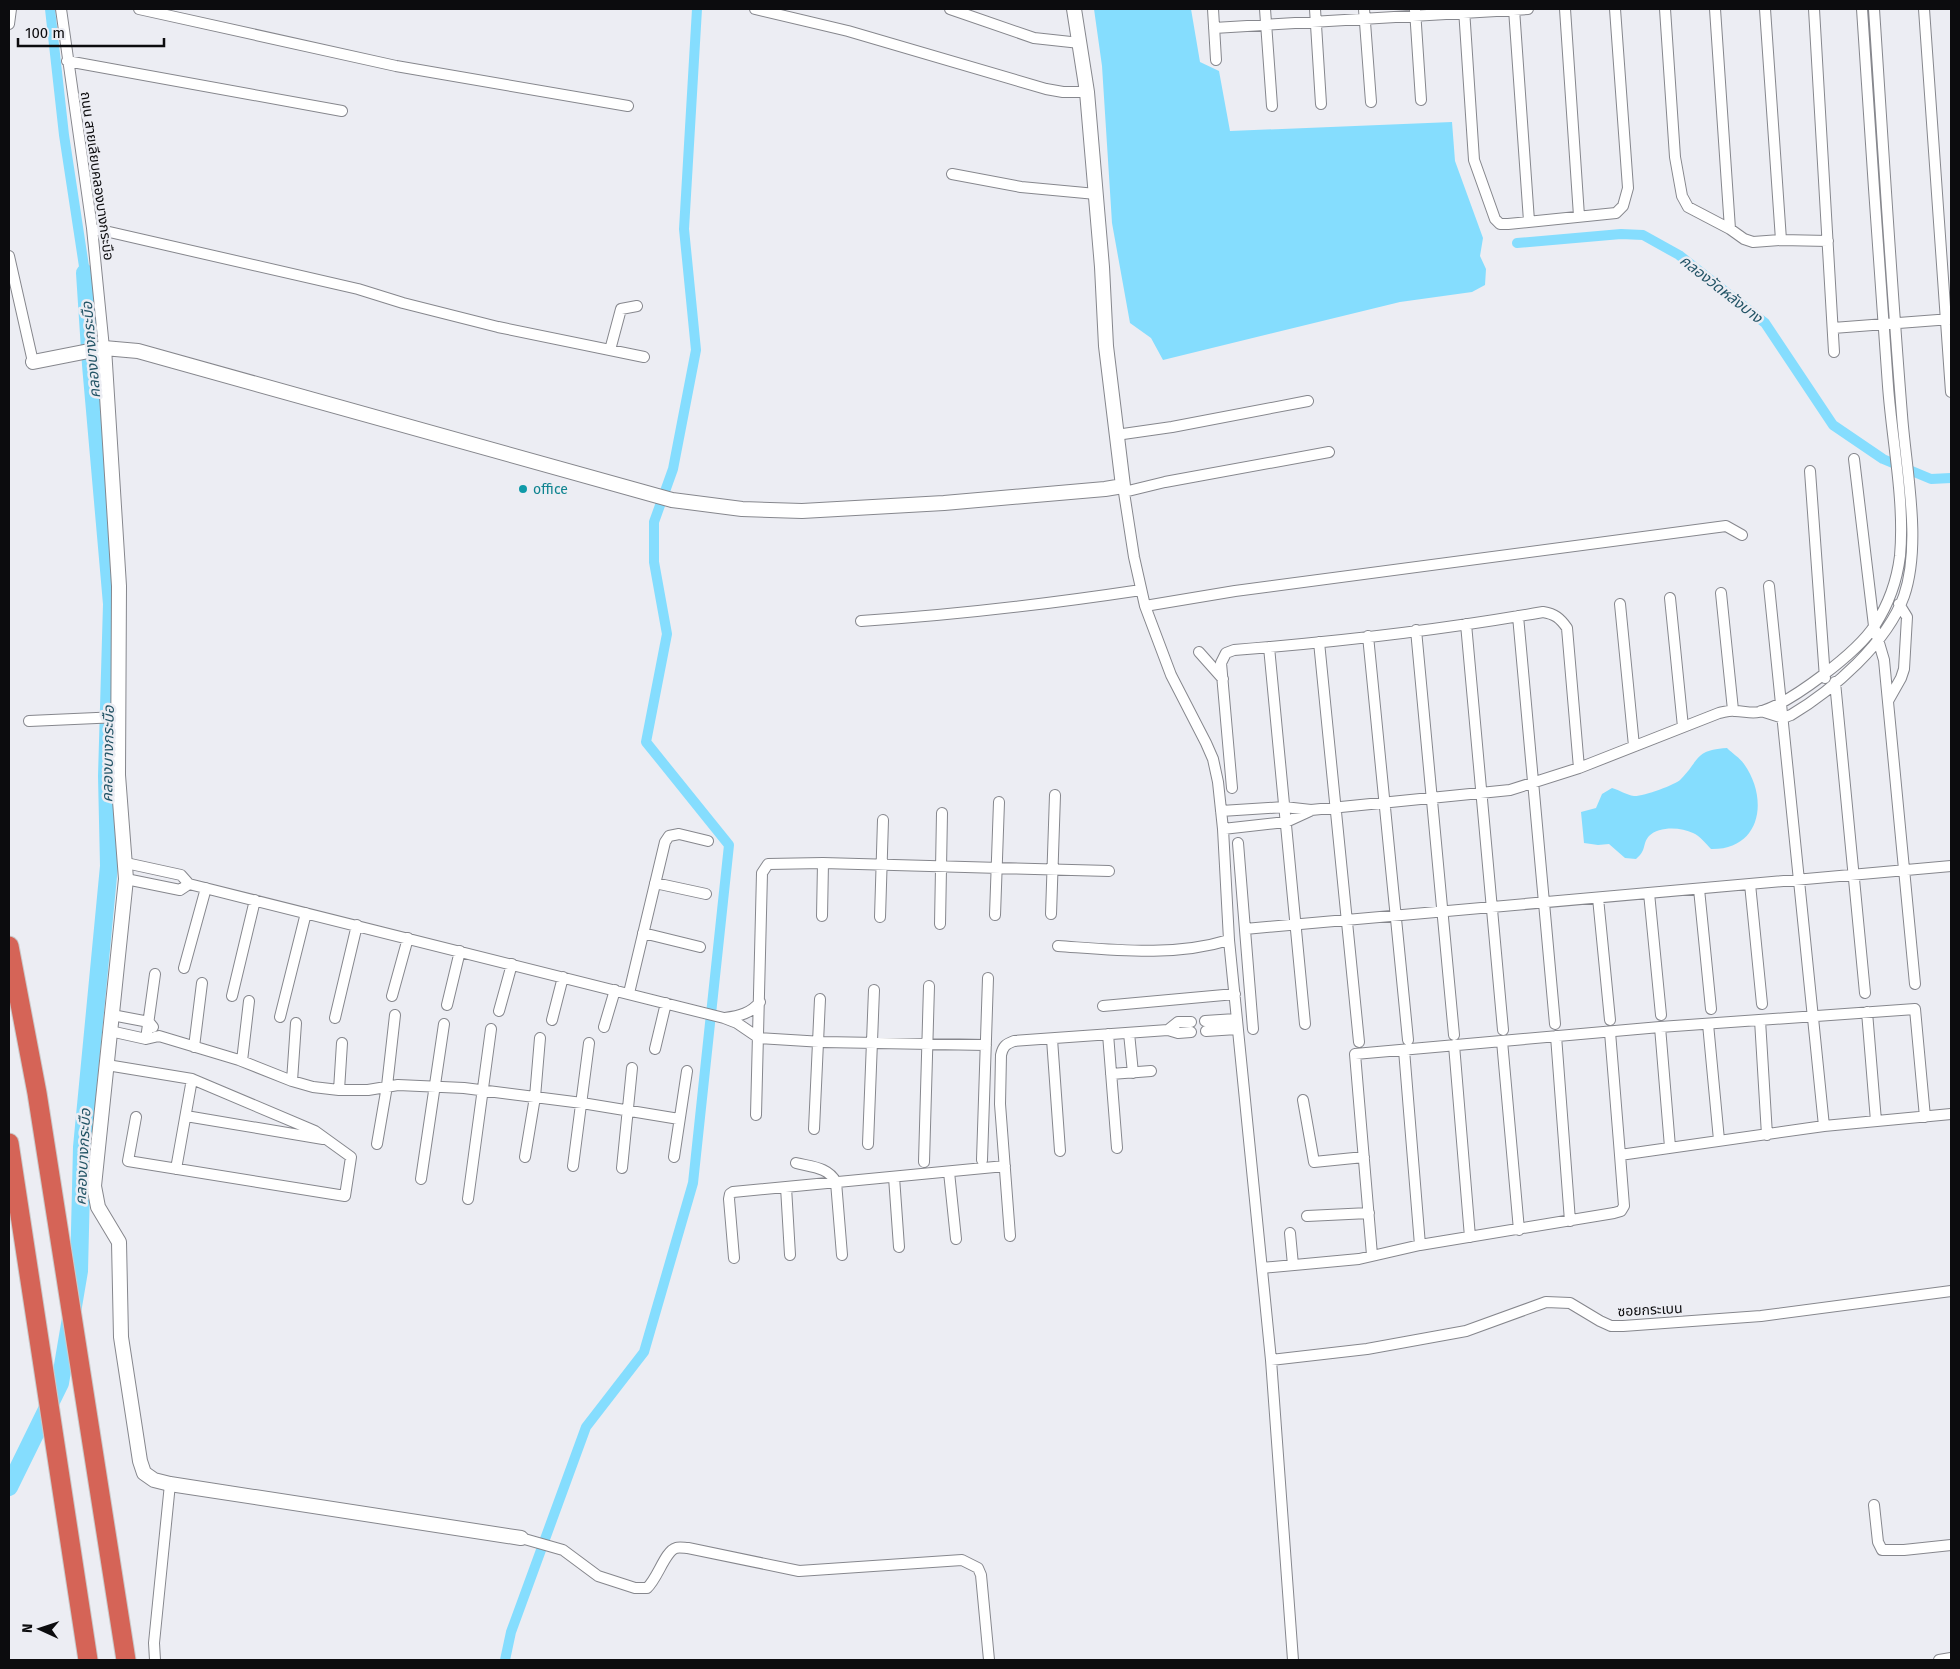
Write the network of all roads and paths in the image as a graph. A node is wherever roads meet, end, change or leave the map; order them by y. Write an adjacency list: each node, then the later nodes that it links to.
1 (11, 9): 25 (street)
2 (61, 9): 30 (street, ถนน สายเลียบคลองบางกระบือ)
3 (139, 9): 35 (street)
4 (755, 9): 31 (street)
5 (950, 9): 28 (street)
6 (1074, 9): 28 (street)
7 (1213, 9): 27 (street)
8 (1265, 9): 26 (street)
9 (1315, 9): 24 (street)
10 (1514, 9): 11 (street); 21 (street); 43 (street)
11 (1528, 9)
12 (1565, 9): 42 (street)
13 (1615, 9): 42 (street)
14 (1665, 9): 45 (street)
15 (1715, 9): 45 (street)
16 (1765, 9): 46 (street)
17 (1814, 9): 47 (street)
18 (1862, 9): 39 (street)
19 (1874, 9): 38 (street)
20 (1924, 9): 50 (street)
21 (1464, 11): 22 (street); 43 (street)
22 (1415, 12): 23 (street); 32 (street)
23 (1365, 14): 24 (street); 33 (street)
24 (1316, 22): 26 (street); 34 (street)
25 (9, 24)
26 (1266, 25): 27 (street); 36 (street)
27 (1214, 28): 29 (street)
28 (1080, 43): 31 (street)
29 (1216, 60)
30 (67, 61): 37 (street); 44 (street, ถนน สายเลียบคลองบางกระบือ)
31 (1087, 92): 41 (street)
32 (1421, 100)
33 (1371, 102)
34 (1321, 104)
35 (628, 106)
36 (1272, 106)
37 (342, 111)
38 (1884, 158): 39 (street); 51 (street)
39 (1872, 161): 52 (street)
40 (952, 174): 41 (street)
41 (1096, 194): 63 (street)
42 (1579, 216): 43 (street)
43 (1529, 221)
44 (92, 228): 54 (street, ถนน สายเลียบคลองบางกระบือ); 55 (street)
45 (1730, 229): 46 (street)
46 (1781, 240): 47 (street)
47 (1828, 241): 53 (street)
48 (9, 256): 58 (street)
49 (637, 306): 55 (street)
50 (1948, 319): 51 (street); 59 (street)
51 (1896, 323): 52 (street); 60 (street)
52 (1884, 324): 53 (street); 62 (street)
53 (1833, 328): 56 (street)
54 (104, 348): 58 (street); 67 (street); 96 (street)
55 (610, 350): 57 (street)
56 (1834, 352)
57 (644, 357)
58 (33, 362)
59 (1951, 392)
60 (1901, 400): 62 (street); 68 (street)
61 (1308, 401): 63 (street)
62 (1889, 402): 68 (street)
63 (1116, 435): 67 (street)
64 (1330, 452): 67 (street)
65 (1854, 459): 82 (street)
66 (1810, 471): 89 (street)
67 (1123, 489): 73 (street)
68 (1904, 494): 69 (street); 70 (street)
69 (1900, 524): 70 (street); 82 (street)
70 (1912, 524): 77 (street)
71 (1742, 535): 78 (street)
72 (1769, 586): 93 (street)
73 (1141, 590): 78 (street); 80 (street)
74 (1721, 593): 94 (street)
75 (1670, 598): 99 (street)
76 (1620, 604): 100 (street)
77 (1900, 604): 85 (street); 92 (street)
78 (1145, 606): 112 (street)
79 (1518, 616): 81 (street); 101 (street); 102 (street)
80 (862, 621)
81 (1466, 624): 83 (street); 104 (street)
82 (1874, 626): 85 (street); 89 (street)
83 (1416, 630): 84 (street); 106 (street)
84 (1368, 636): 86 (street); 108 (street)
85 (1879, 640): 91 (street); 92 (street)
86 (1319, 642): 87 (street); 110 (street)
87 (1269, 647): 90 (street); 109 (street)
88 (1199, 652): 90 (street)
89 (1825, 672): 91 (street); 93 (street)
90 (1223, 679): 103 (street)
91 (1831, 685): 97 (street); 128 (street)
92 (1888, 701): 126 (street)
93 (1781, 704): 95 (street); 97 (street)
94 (1733, 710): 95 (street); 99 (street)
95 (1762, 711): 97 (street)
96 (117, 718): 98 (street); 119 (street)
97 (1783, 718): 130 (street)
98 (29, 721)
99 (1683, 727): 100 (street)
100 (1634, 746): 101 (street)
101 (1579, 768): 102 (street)
102 (1533, 783): 104 (street); 140 (street)
103 (1232, 788)
104 (1482, 793): 106 (street); 141 (street)
105 (1055, 795): 125 (street)
106 (1432, 798): 108 (street); 142 (street)
107 (999, 802): 124 (street)
108 (1385, 802): 110 (street); 147 (street)
109 (1284, 807): 111 (street); 112 (street); 115 (street)
110 (1335, 808): 111 (street); 149 (street)
111 (1310, 810): 115 (street)
112 (1221, 811): 116 (street)
113 (942, 813): 122 (street)
114 (883, 820): 121 (street)
115 (1286, 822): 116 (street); 151 (street)
116 (1222, 829): 156 (street)
117 (708, 841): 131 (street)
118 (1238, 843): 153 (street)
119 (126, 863): 129 (street); 132 (street)
120 (823, 863): 121 (street); 146 (street); 178 (street)
121 (881, 864): 122 (street); 148 (street)
122 (941, 866): 124 (street); 150 (street)
123 (1951, 866): 126 (street)
124 (997, 868): 125 (street); 144 (street)
125 (1052, 869): 127 (street); 145 (street)
126 (1905, 870): 128 (street); 167 (street)
127 (1109, 871)
128 (1854, 875): 130 (street); 173 (street)
129 (126, 878): 132 (street); 187 (street)
130 (1799, 880): 133 (street); 189 (street)
131 (655, 883): 137 (street); 154 (street)
132 (190, 884): 134 (street)
133 (1750, 884): 135 (street); 180 (street)
134 (206, 888): 139 (street); 162 (street)
135 (1699, 889): 136 (street); 183 (street)
136 (1649, 893): 138 (street); 186 (street)
137 (706, 894)
138 (1598, 898): 140 (street); 194 (street)
139 (255, 900): 143 (street); 174 (street)
140 (1544, 902): 141 (street); 201 (street)
141 (1492, 907): 142 (street); 214 (street)
142 (1442, 911): 147 (street); 221 (street)
143 (306, 913): 152 (street); 190 (street)
144 (995, 914)
145 (1051, 914)
146 (822, 916)
147 (1396, 916): 149 (street); 220 (street)
148 (880, 917)
149 (1346, 920): 151 (street); 223 (street)
150 (940, 924)
151 (1296, 924): 153 (street); 200 (street)
152 (357, 925): 155 (street); 191 (street)
153 (1245, 929): 208 (street)
154 (643, 933): 159 (street); 171 (street)
155 (408, 938): 160 (street); 175 (street)
156 (1228, 940): 158 (street); 172 (street)
157 (9, 946): 308 (highway)
158 (1058, 946)
159 (700, 947)
160 (460, 951): 161 (street); 181 (street)
161 (512, 964): 164 (street); 184 (street)
162 (184, 968)
163 (155, 974): 196 (street)
164 (563, 977): 169 (street); 193 (street)
165 (988, 978): 228 (street)
166 (202, 983): 229 (street)
167 (1914, 984)
168 (929, 986): 227 (street)
169 (615, 990): 171 (street); 204 (street)
170 (874, 990): 226 (street)
171 (629, 993): 179 (street)
172 (1234, 994): 182 (street); 199 (street)
173 (1865, 994)
174 (232, 996)
175 (392, 996)
176 (820, 999): 222 (street)
177 (249, 1001): 232 (street)
178 (760, 1002): 192 (street); 217 (street)
179 (666, 1003): 192 (street); 230 (street)
180 (1762, 1004)
181 (447, 1005)
182 (1103, 1006)
183 (1711, 1009)
184 (499, 1011)
185 (1867, 1012): 189 (street); 253 (street); 255 (street)
186 (1661, 1014)
187 (112, 1015): 196 (street); 209 (street)
188 (394, 1015): 241 (street)
189 (1813, 1016): 195 (street); 256 (street)
190 (280, 1017)
191 (334, 1018)
192 (724, 1018): 217 (street)
193 (552, 1020)
194 (1610, 1020)
195 (1760, 1020): 202 (street); 258 (street)
196 (149, 1022): 213 (street); 218 (street)
197 (296, 1023): 240 (street)
198 (444, 1024): 242 (street)
199 (1237, 1024): 203 (street); 299 (street)
200 (1306, 1024)
201 (1556, 1024)
202 (1708, 1024): 206 (street); 260 (street)
203 (1205, 1026)
204 (604, 1027)
205 (1191, 1027): 211 (street)
206 (1660, 1027): 210 (street); 264 (street)
207 (491, 1029): 244 (street)
208 (1254, 1030)
209 (110, 1031): 218 (street); 233 (street)
210 (1610, 1032): 215 (street); 267 (street)
211 (1129, 1033): 212 (street); 237 (street)
212 (1108, 1034): 219 (street); 238 (street)
213 (159, 1036): 218 (street); 229 (street)
214 (1503, 1036): 215 (street); 221 (street); 287 (street)
215 (1556, 1036): 286 (street)
216 (540, 1038): 245 (street)
217 (759, 1038): 222 (street); 250 (street)
218 (146, 1039)
219 (1052, 1039): 266 (street); 275 (street)
220 (1408, 1040)
221 (1454, 1040): 231 (street); 290 (street)
222 (818, 1042): 226 (street); 257 (street)
223 (1358, 1042)
224 (342, 1043): 243 (street)
225 (589, 1043): 247 (street)
226 (872, 1043): 227 (street); 263 (street)
227 (929, 1044): 228 (street); 272 (street)
228 (986, 1045): 271 (street)
229 (194, 1047): 232 (street)
230 (655, 1049)
231 (1404, 1050): 270 (street); 292 (street)
232 (242, 1061): 240 (street)
233 (107, 1066): 239 (street); 302 (street)
234 (632, 1068): 248 (street)
235 (687, 1071): 254 (street)
236 (1151, 1071): 237 (street)
237 (1133, 1072): 238 (street)
238 (1111, 1074): 265 (street)
239 (192, 1079): 251 (street); 259 (street)
240 (292, 1081): 243 (street)
241 (387, 1086): 242 (street); 243 (street); 262 (street)
242 (436, 1086): 244 (street); 280 (street)
243 (338, 1090)
244 (484, 1090): 245 (street); 283 (street)
245 (535, 1098): 247 (street); 268 (street)
246 (1303, 1100): 270 (street)
247 (582, 1103): 248 (street); 274 (street)
248 (629, 1110): 254 (street); 276 (street)
249 (1951, 1114): 253 (street)
250 (756, 1115)
251 (186, 1116): 259 (street); 277 (street)
252 (136, 1117): 277 (street)
253 (1925, 1117): 255 (street)
254 (679, 1118): 269 (street)
255 (1876, 1120): 256 (street)
256 (1824, 1126): 258 (street)
257 (814, 1129)
258 (1767, 1135): 260 (street)
259 (330, 1140): 277 (street)
260 (1719, 1140): 264 (street)
261 (9, 1143): 307 (highway)
262 (377, 1144)
263 (868, 1144)
264 (1670, 1147): 267 (street)
265 (1116, 1148)
266 (1060, 1151)
267 (1620, 1155): 286 (street)
268 (525, 1157)
269 (674, 1157)
270 (1364, 1157): 284 (street)
271 (982, 1160)
272 (924, 1162)
273 (796, 1163): 281 (street)
274 (573, 1166)
275 (1005, 1166): 278 (street); 289 (street)
276 (622, 1168)
277 (176, 1169)
278 (949, 1172): 279 (street); 291 (street)
279 (894, 1177): 281 (street); 293 (street)
280 (421, 1179)
281 (836, 1182): 282 (street); 294 (street)
282 (786, 1187): 295 (street); 297 (street)
283 (468, 1199)
284 (1369, 1213): 285 (street); 296 (street)
285 (1307, 1216)
286 (1570, 1221): 287 (street)
287 (1519, 1230): 290 (street)
288 (1290, 1233): 298 (street)
289 (1010, 1236)
290 (1470, 1237): 292 (street)
291 (956, 1239)
292 (1420, 1245): 296 (street)
293 (899, 1247)
294 (842, 1254)
295 (790, 1255)
296 (1372, 1255): 298 (street)
297 (734, 1258)
298 (1292, 1265): 299 (street)
299 (1262, 1268): 301 (street)
300 (1951, 1291): 301 (street, ซอยกระเบน)
301 (1271, 1360): 311 (street)
302 (170, 1484): 304 (street); 309 (street)
303 (1874, 1506): 305 (street)
304 (521, 1538): 310 (street)
305 (1951, 1545)
306 (1951, 1658): 312 (street)
307 (88, 1660)
308 (126, 1660)
309 (155, 1660)
310 (989, 1660)
311 (1293, 1660)
312 (1939, 1660)

